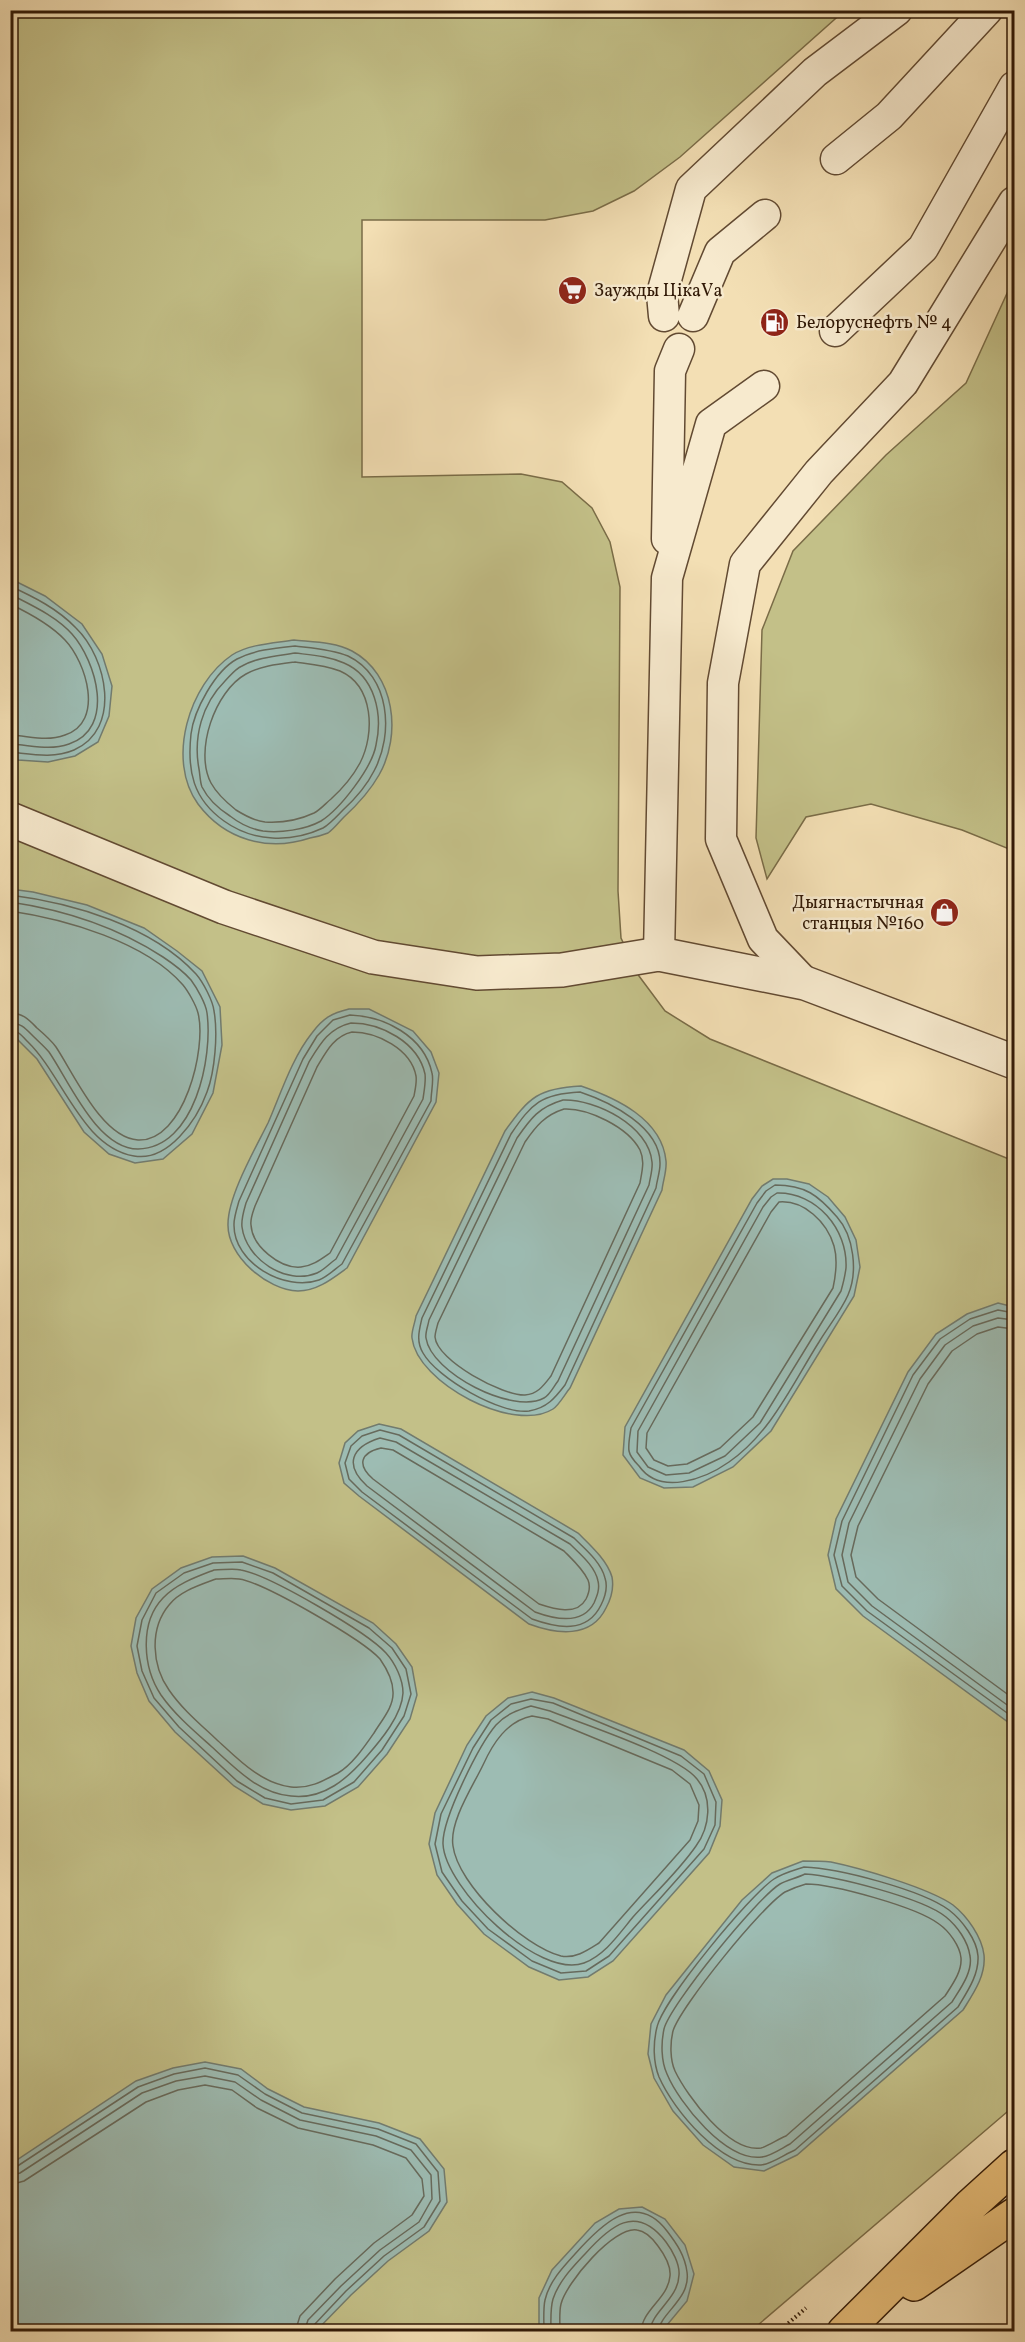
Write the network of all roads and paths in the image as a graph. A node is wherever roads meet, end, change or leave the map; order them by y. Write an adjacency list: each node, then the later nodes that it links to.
1 (897, 10): 7 (lane)
2 (987, 10): 4 (lane)
3 (1014, 87): 9 (lane)
4 (836, 159)
5 (1014, 202): 15 (lane)
6 (765, 215): 8 (lane)
7 (664, 316)
8 (693, 316)
9 (836, 331)
10 (672, 356): 12 (lane)
11 (765, 386): 12 (lane)
12 (667, 578): 14 (lane)
13 (10, 819): 14 (street)
14 (660, 954): 15 (street)
15 (805, 983): 16 (street)
16 (1014, 1062)
17 (1014, 2166): 19 (main road)
18 (1014, 2215): 19 (main road)
19 (850, 2327)

